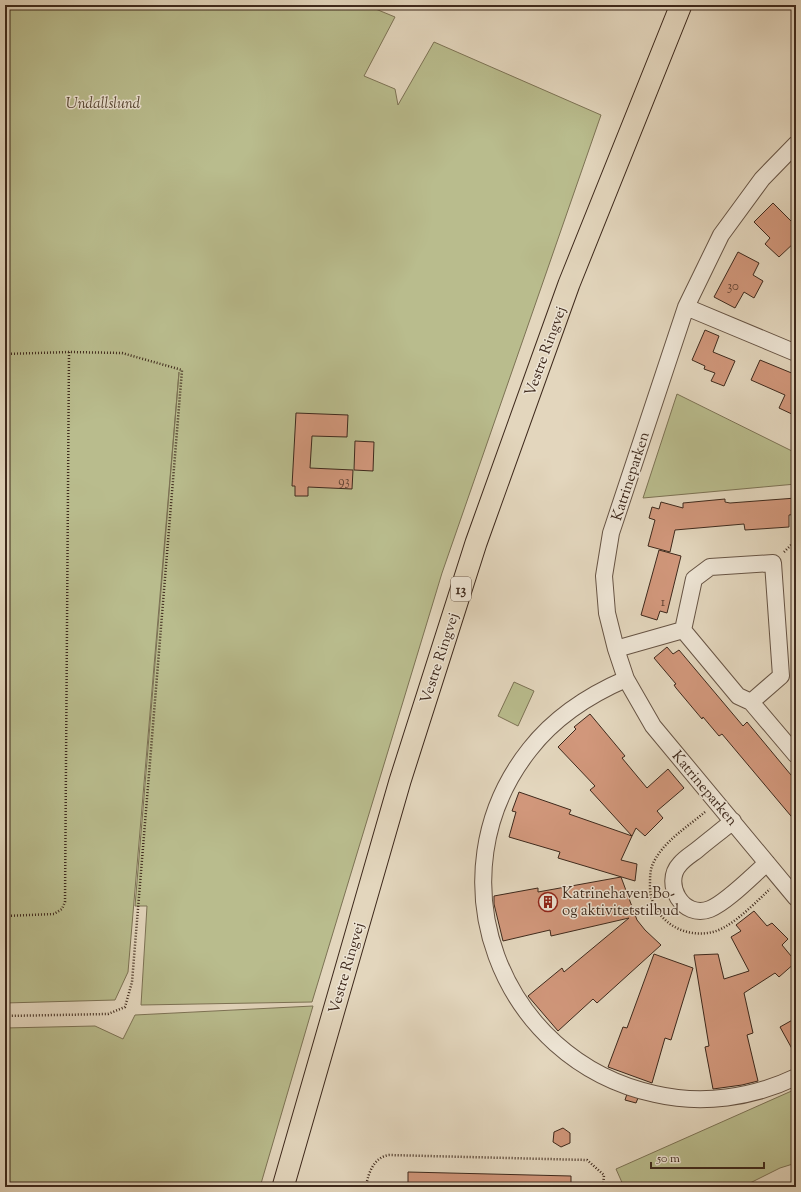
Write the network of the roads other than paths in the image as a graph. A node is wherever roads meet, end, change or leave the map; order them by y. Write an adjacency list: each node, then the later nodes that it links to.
1 (681, 5): 14 (main road, Vestre Ringvej / 13)
2 (796, 144): 3 (street, Katrineparken)
3 (686, 308): 4 (street); 6 (street, Katrineparken)
4 (796, 353)
5 (683, 630): 6 (street); 8 (street); 8 (street)
6 (616, 649): 7 (street, Katrineparken)
7 (626, 679): 10 (street, Katrineparken); 13 (street)
8 (751, 702): 9 (street)
9 (796, 755)
10 (733, 821): 11 (street, Katrineparken); 11 (street)
11 (767, 863): 12 (street, Katrineparken)
12 (796, 898)
13 (796, 1077)
14 (283, 1187)

